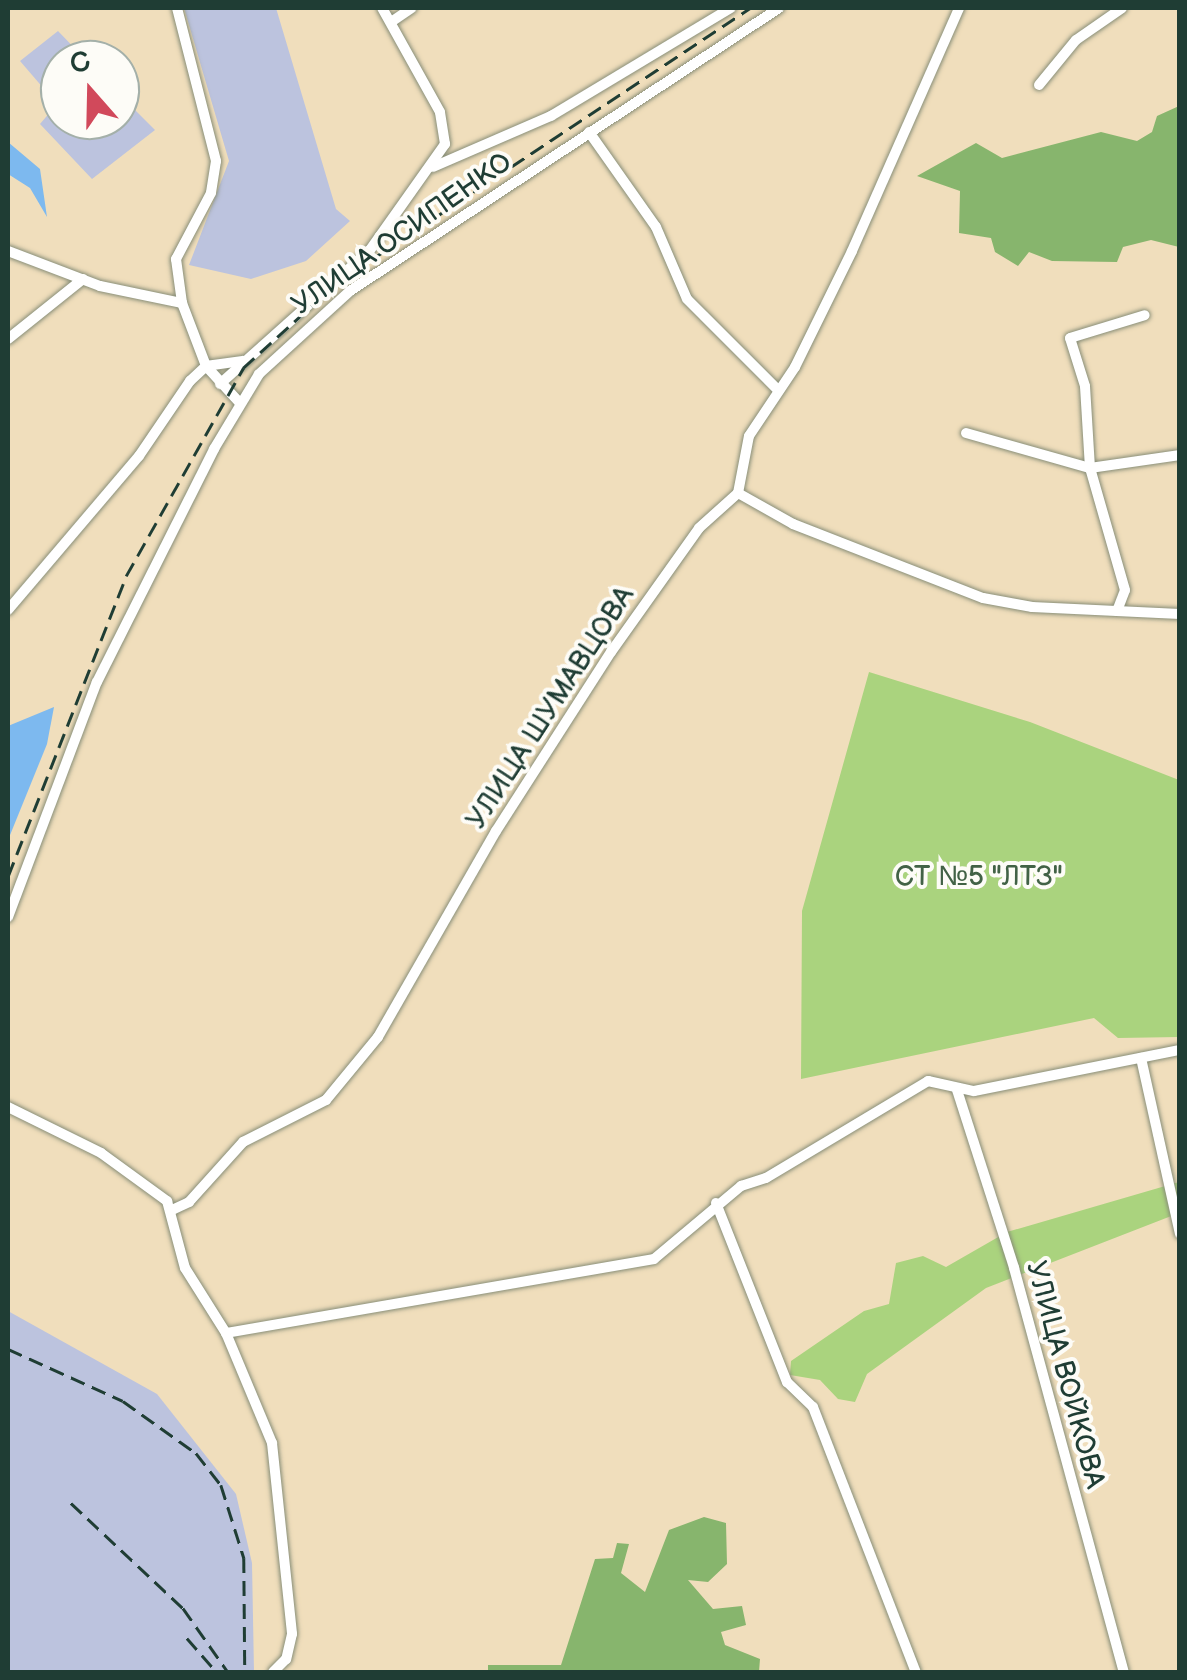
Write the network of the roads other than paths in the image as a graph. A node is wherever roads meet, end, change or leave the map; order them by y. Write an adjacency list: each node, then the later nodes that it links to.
1 (177, 8): 14 (street)
2 (382, 8): 8 (street)
3 (412, 8): 8 (street)
4 (731, 8): 11 (street)
5 (779, 8): 10 (street, УЛИЦА ОСИПЕНКО)
6 (959, 8): 20 (street)
7 (1122, 8): 9 (street)
8 (390, 22): 11 (street)
9 (1039, 85)
10 (589, 132): 20 (street); 21 (street, УЛИЦА ОСИПЕНКО)
11 (433, 168): 17 (street)
12 (8, 252): 13 (street)
13 (83, 279): 14 (street); 16 (street)
14 (182, 303): 18 (street)
15 (1145, 315): 24 (street)
16 (8, 340)
17 (244, 360): 18 (street); 19 (street)
18 (206, 366): 19 (street); 26 (street)
19 (220, 384): 21 (street)
20 (776, 388): 25 (street)
21 (239, 402): 29 (street, УЛИЦА ОСИПЕНКО)
22 (966, 433): 24 (street)
23 (1180, 455): 24 (street)
24 (1090, 468): 27 (street)
25 (738, 493): 27 (street); 35 (street, УЛИЦА ШУМАВЦОВА)
26 (8, 610)
27 (1117, 611): 28 (street)
28 (1178, 614)
29 (8, 917)
30 (1180, 1050): 31 (street)
31 (1141, 1058): 32 (street); 36 (street)
32 (957, 1090): 34 (street); 40 (street, УЛИЦА ВОЙКОВА)
33 (8, 1106): 35 (street)
34 (716, 1202): 37 (street); 39 (street)
35 (172, 1210): 37 (street)
36 (1180, 1234)
37 (226, 1333): 38 (street)
38 (272, 1672)
39 (916, 1672)
40 (1124, 1672)

